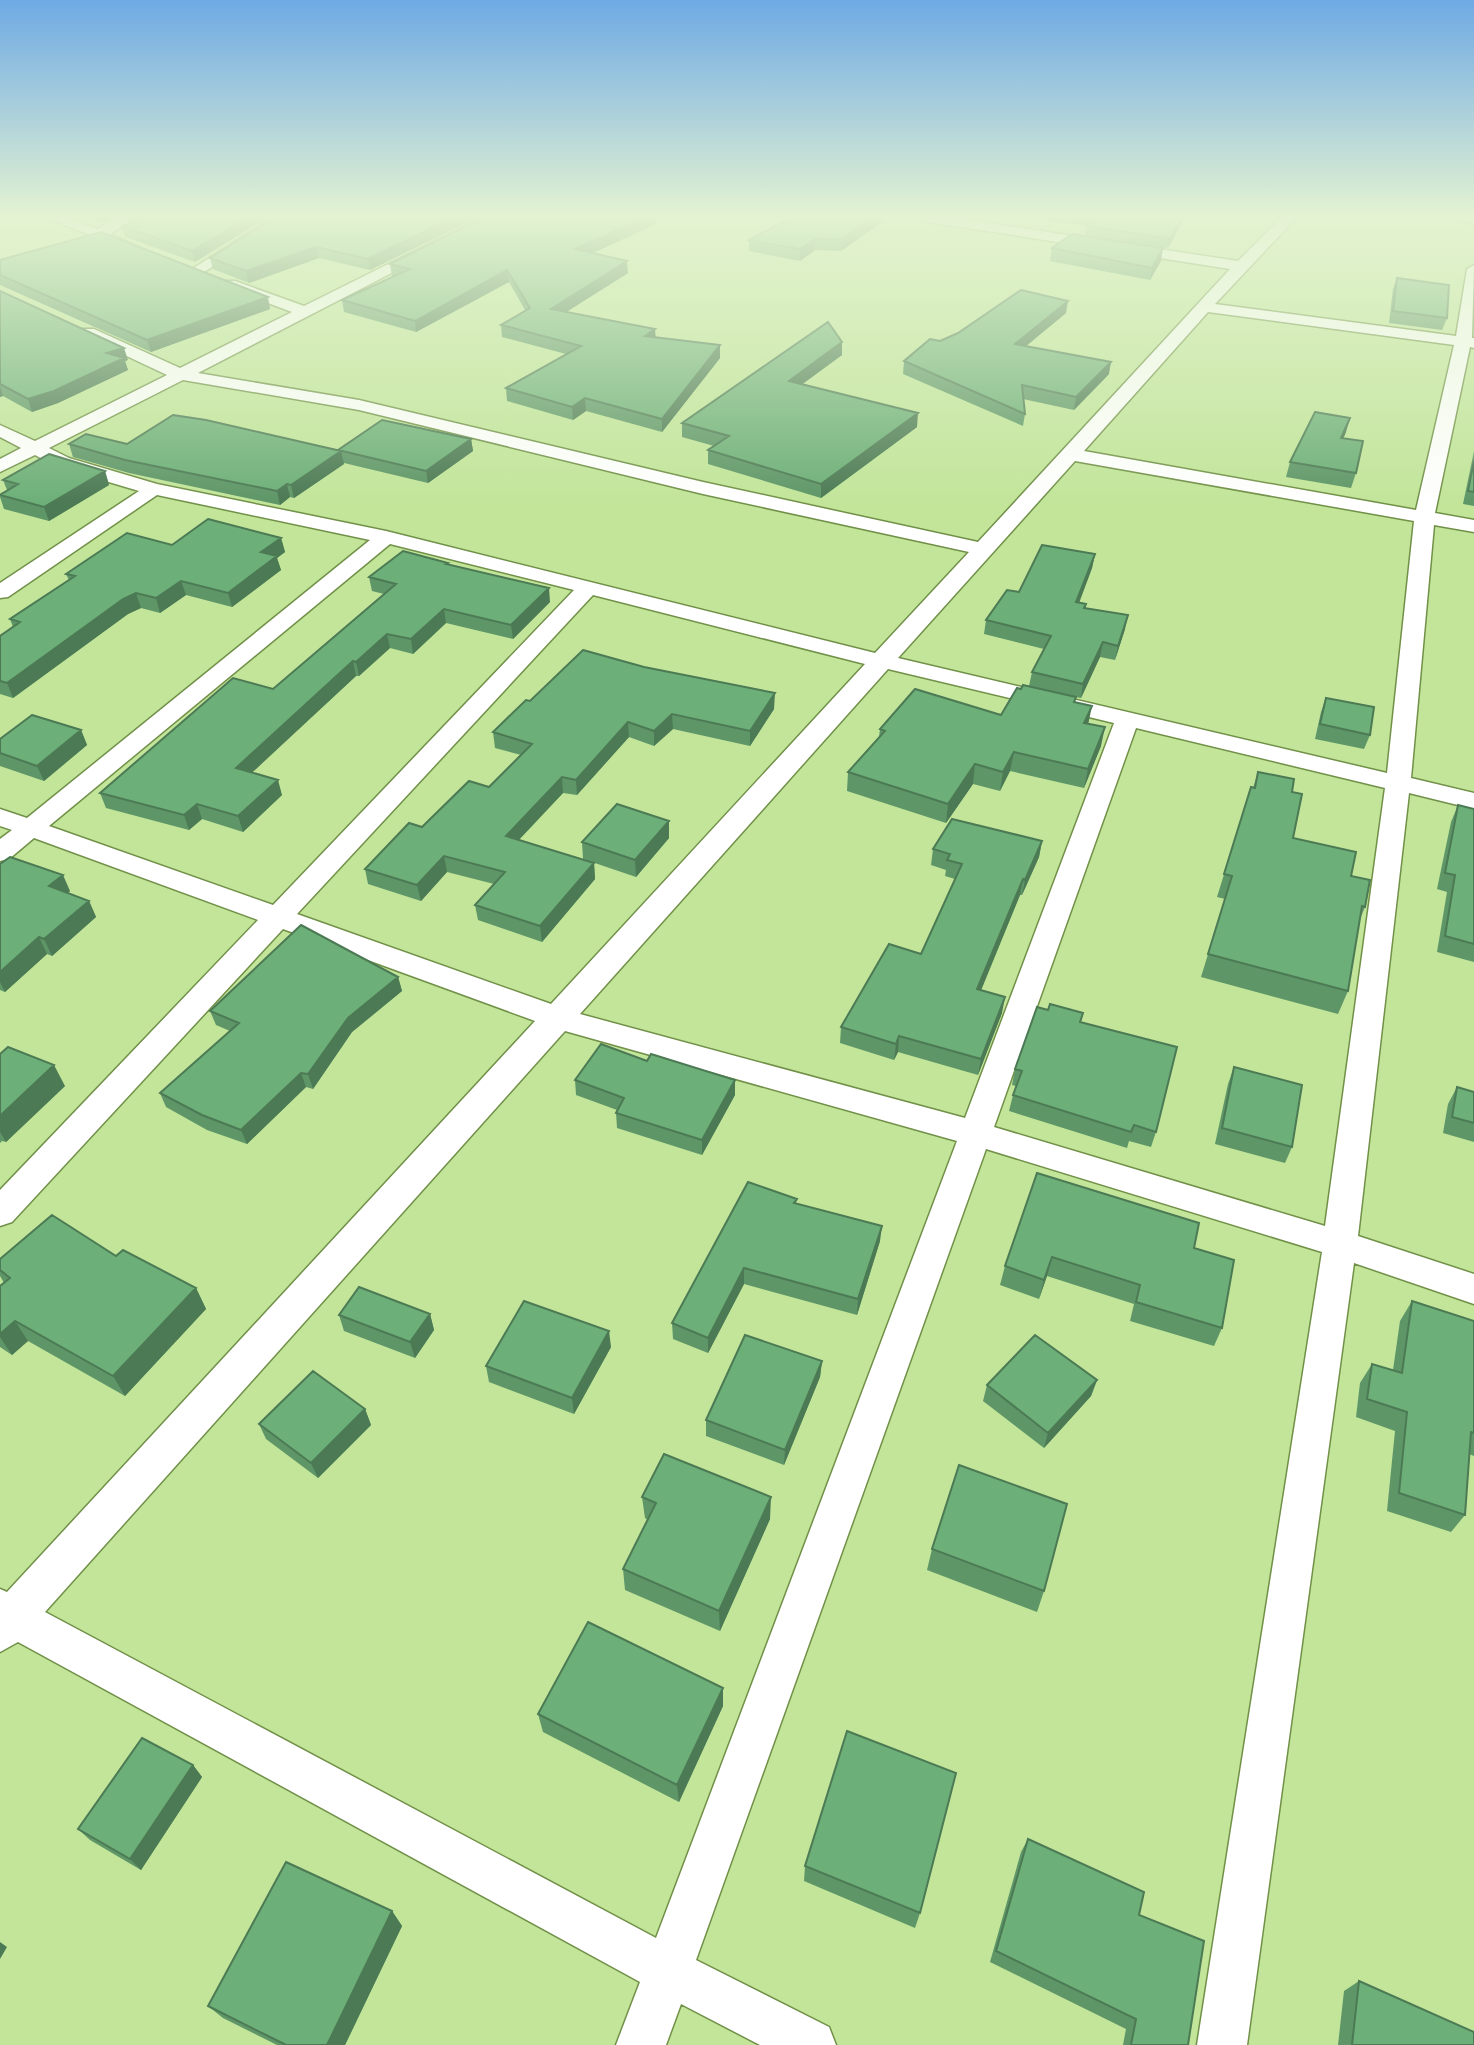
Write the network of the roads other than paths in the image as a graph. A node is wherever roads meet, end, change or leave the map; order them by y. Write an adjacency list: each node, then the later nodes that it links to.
1 (305, 312): 7 (street)
2 (1198, 312): 10 (street)
3 (1244, 312): 6 (street)
4 (1471, 312): 6 (street)
5 (72, 325): 7 (street)
6 (1469, 342): 13 (street)
7 (181, 375): 9 (street); 16 (street)
8 (0, 430): 9 (street)
9 (34, 449): 11 (street); 12 (street)
10 (1069, 454): 13 (street); 16 (street)
11 (0, 466)
12 (154, 489): 15 (street); 18 (street)
13 (1424, 517): 14 (street); 21 (street)
14 (1474, 526)
15 (386, 537): 17 (street); 24 (street)
16 (984, 549): 19 (street)
17 (588, 588): 19 (street); 26 (street)
18 (0, 592)
19 (881, 661): 20 (street); 27 (street)
20 (1128, 720): 21 (street); 28 (street)
21 (1398, 783): 22 (street); 30 (street)
22 (1474, 802)
23 (0, 817): 24 (street)
24 (30, 828): 25 (street); 26 (street)
25 (0, 853)
26 (279, 917): 27 (street); 29 (street)
27 (557, 1018): 28 (street); 32 (street)
28 (977, 1134): 30 (street); 33 (street)
29 (0, 1213)
30 (1340, 1244): 31 (street); 36 (street)
31 (1474, 1289)
32 (4, 1619): 33 (street)
33 (668, 1971): 34 (street); 35 (street)
34 (642, 2045)
35 (811, 2045)
36 (1223, 2045)

